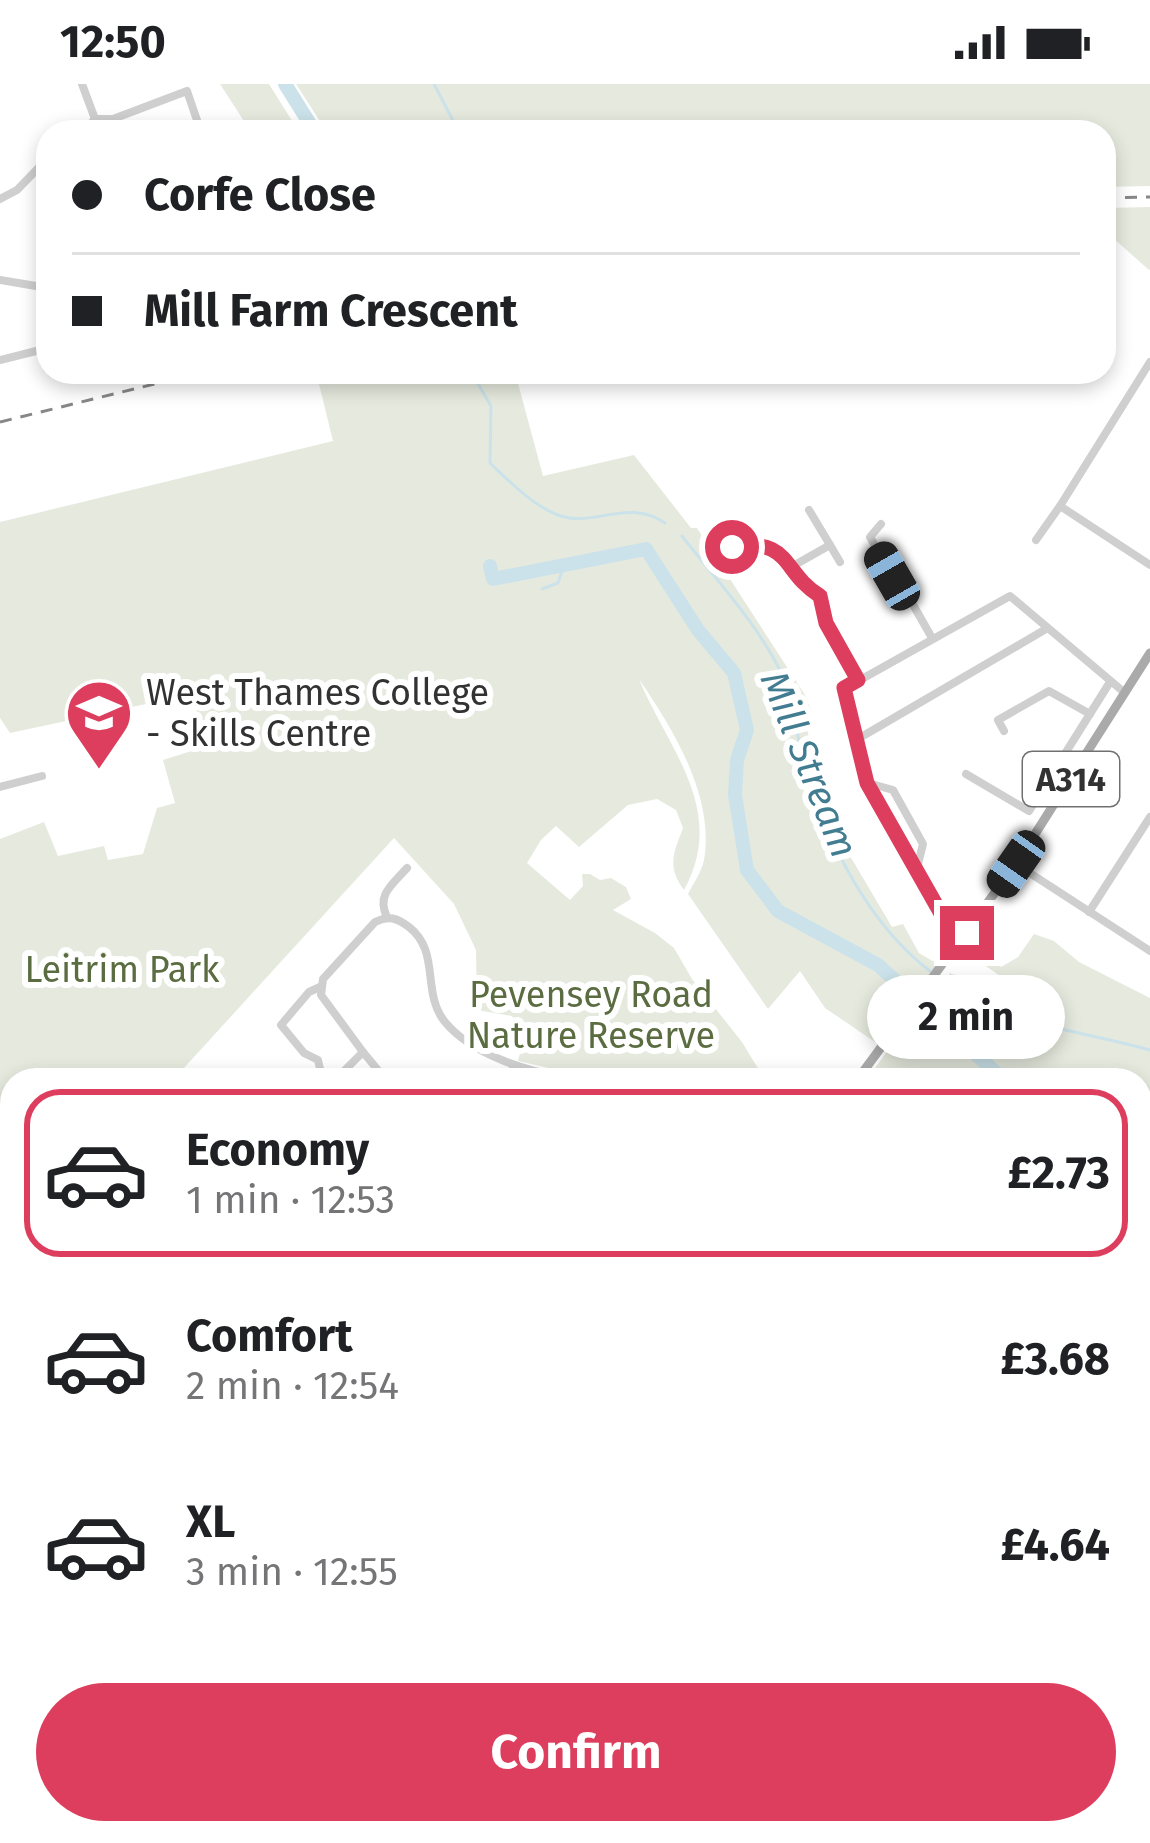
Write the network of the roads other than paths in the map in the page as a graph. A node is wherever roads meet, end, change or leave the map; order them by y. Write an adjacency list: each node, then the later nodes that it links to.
1 (82, 84): 3 (street)
2 (185, 87): 3 (street); 4 (street)
3 (94, 118)
4 (197, 120)
5 (36, 170): 6 (street)
6 (0, 200)
7 (0, 280): 8 (street)
8 (36, 286)
9 (36, 351): 10 (street)
10 (0, 361)
11 (1150, 362): 12 (street)
12 (1060, 506): 15 (street); 20 (street)
13 (809, 510): 16 (street)
14 (881, 524): 22 (street)
15 (1036, 541)
16 (830, 545): 18 (street); 19 (street)
17 (732, 547): 19 (street)
18 (840, 562)
19 (793, 566): 24 (street)
20 (1150, 566)
21 (1046, 629): 22 (street); 25 (street); 29 (street)
22 (932, 638): 24 (street)
23 (1150, 653): 26 (main road, A314)
24 (858, 680): 29 (street)
25 (1110, 682): 26 (street); 27 (street)
26 (1125, 693): 35 (main road, A314)
27 (1090, 713): 28 (street); 30 (street)
28 (1004, 731)
29 (856, 740): 32 (street)
30 (966, 774)
31 (42, 776): 33 (street)
32 (867, 783): 37 (street); 37 (street)
33 (0, 787)
34 (1150, 817): 38 (street)
35 (1016, 864): 38 (street); 40 (main road, A314)
36 (407, 868): 39 (street)
37 (916, 872): 40 (street)
38 (1089, 912): 41 (street)
39 (387, 917): 42 (street); 44 (street)
40 (967, 933): 49 (main road, A314)
41 (1150, 951)
42 (320, 987): 43 (street); 45 (street)
43 (363, 1052): 46 (street); 47 (street)
44 (513, 1067): 48 (street)
45 (320, 1068)
46 (346, 1068)
47 (376, 1068)
48 (518, 1068)
49 (865, 1068)

